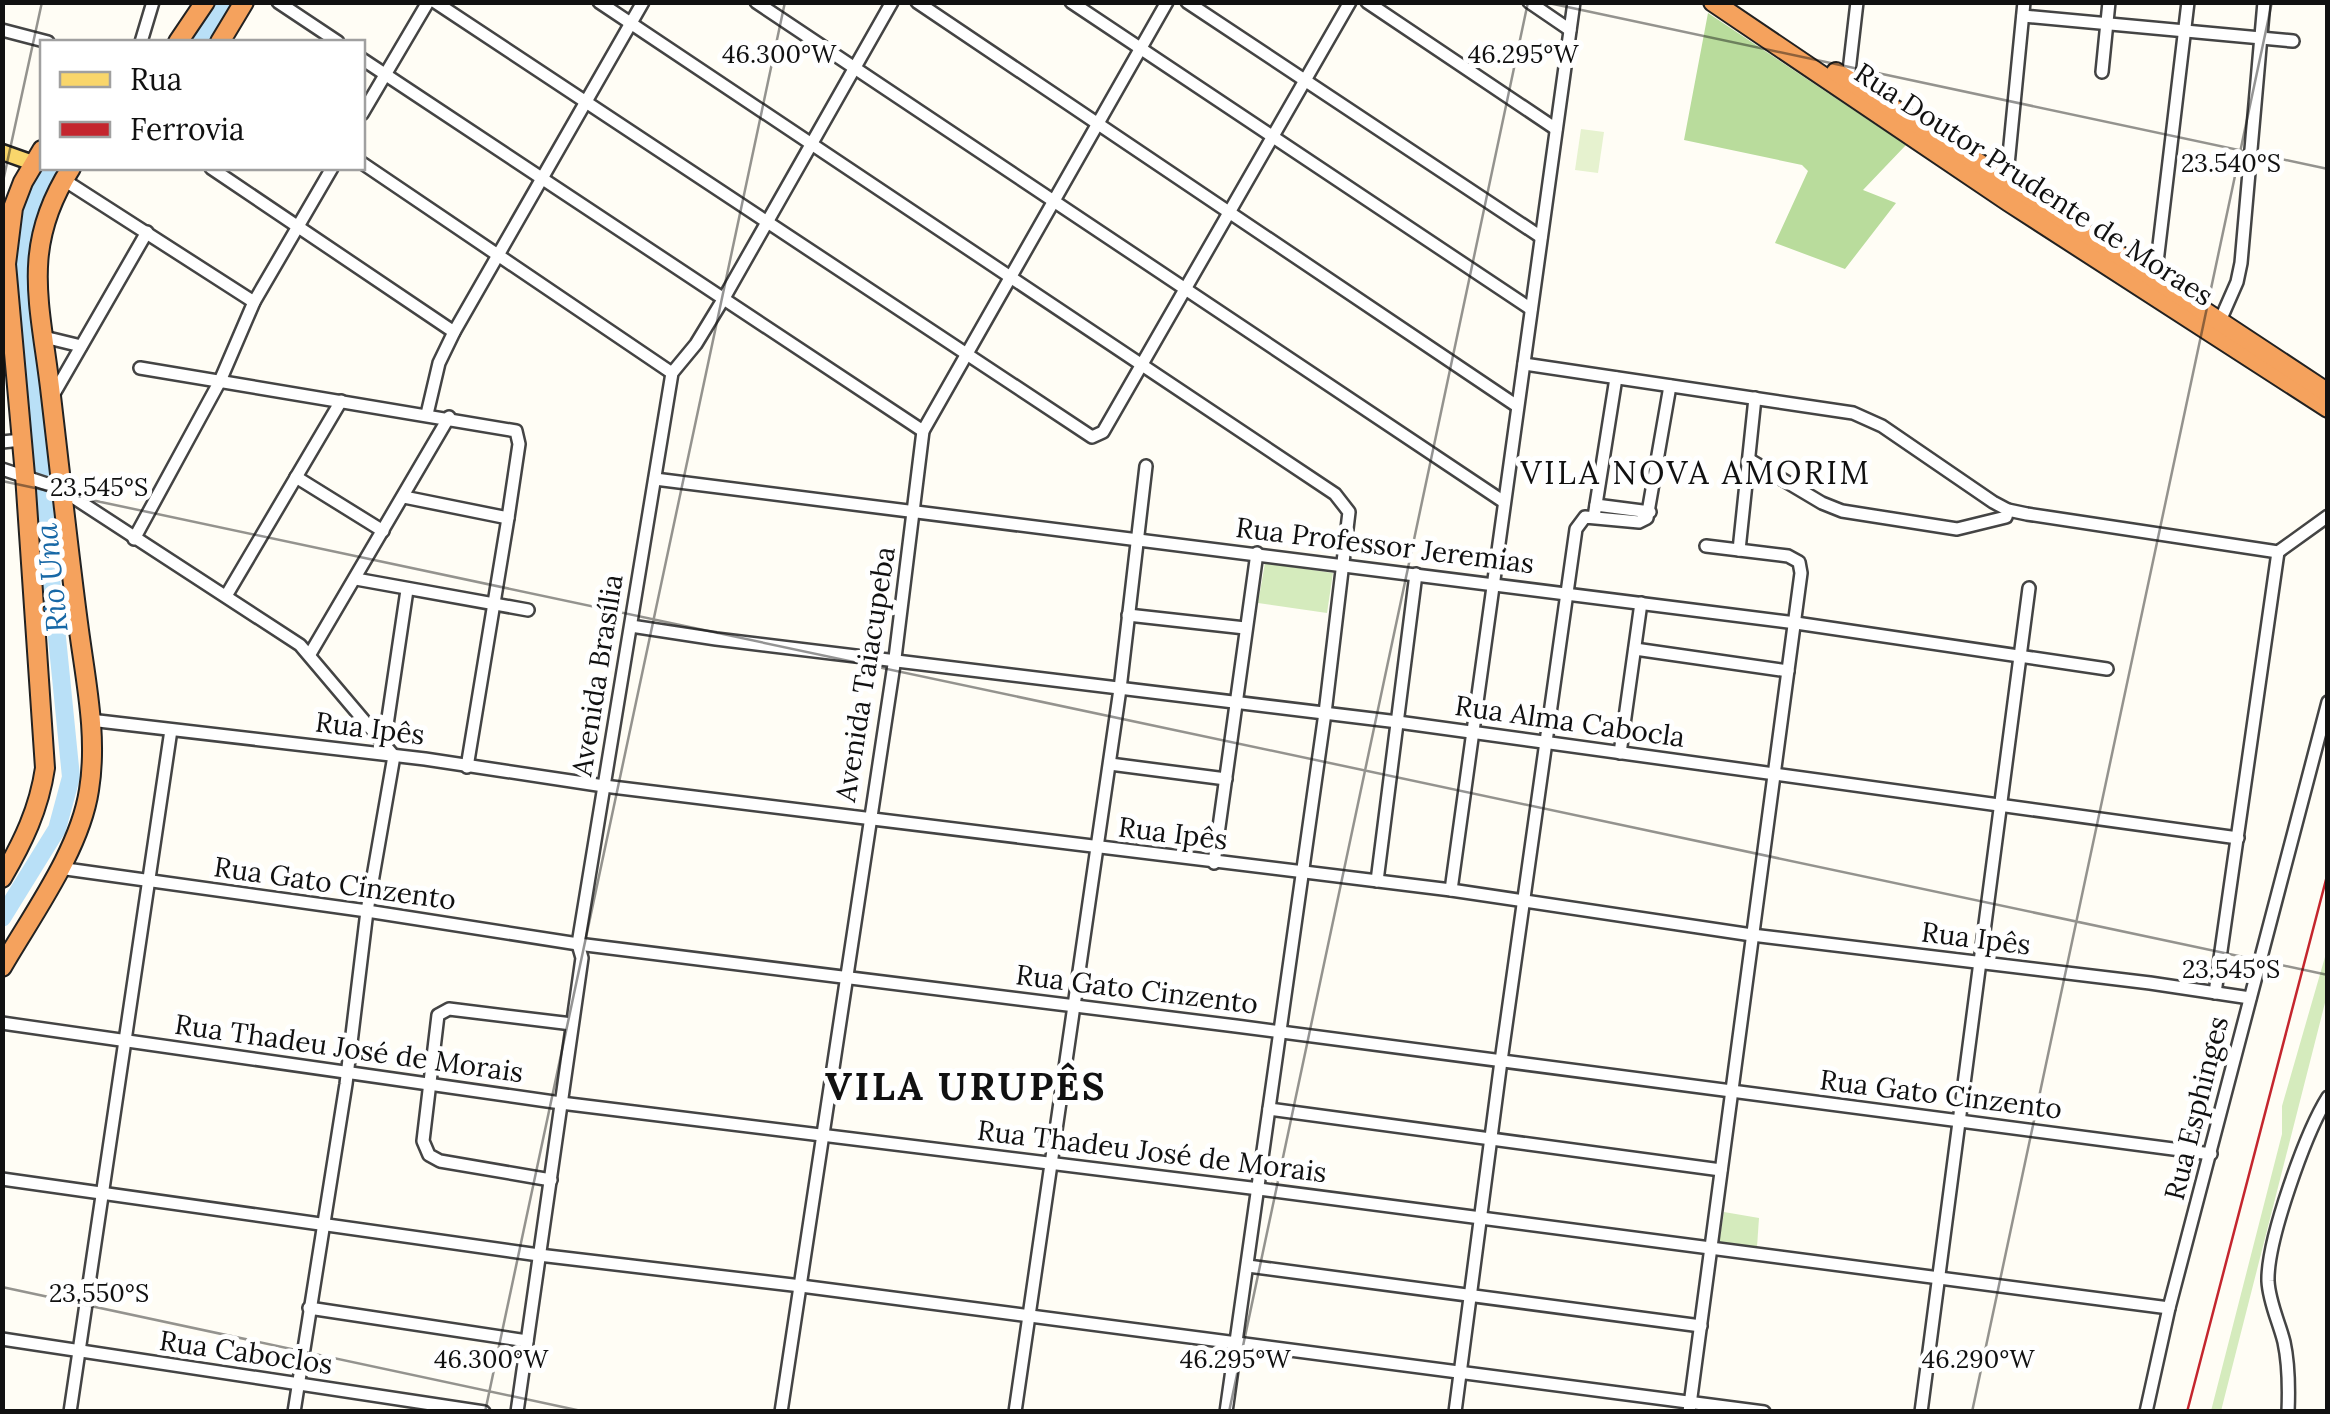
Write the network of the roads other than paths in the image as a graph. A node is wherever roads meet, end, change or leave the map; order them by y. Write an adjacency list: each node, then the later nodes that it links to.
1 (153, 2): 32 (street)
2 (204, 2): 33 (highway)
3 (244, 2): 34 (highway)
4 (278, 2): 35 (street)
5 (431, 2): 41 (street); 44 (street)
6 (599, 2): 25 (street)
7 (643, 2): 25 (street)
8 (756, 2): 39 (street)
9 (892, 2): 39 (street, Avenida Brasília)
10 (916, 2): 46 (street)
11 (1071, 2): 37 (street)
12 (1167, 2): 37 (street, Avenida Taiacupeba)
13 (1188, 2): 42 (street)
14 (1350, 2): 42 (street)
15 (1367, 2): 47 (street)
16 (1529, 2): 28 (street)
17 (1574, 2): 28 (street)
18 (1713, 2): 57 (highway, Rua Doutor Prudente de Moraes)
19 (1731, 2): 43 (highway, Rua Doutor Prudente de Moraes)
20 (1857, 2): 43 (street)
21 (2109, 2): 26 (street)
22 (2188, 2): 29 (street)
23 (2264, 2): 30 (street)
24 (2024, 9): 26 (street); 57 (street)
25 (631, 24): 44 (street); 49 (street)
26 (2107, 24): 29 (street); 40 (street)
27 (2, 30): 31 (street)
28 (1570, 30): 47 (street)
29 (2185, 31): 30 (street); 66 (street)
30 (2260, 36): 36 (street); 71 (street)
31 (40, 40)
32 (142, 40)
33 (179, 40)
34 (221, 40)
35 (335, 40)
36 (2293, 41)
37 (1142, 49): 46 (street, Avenida Taiacupeba); 48 (street)
38 (365, 60): 41 (street)
39 (856, 67): 49 (street, Avenida Brasília); 58 (street)
40 (2102, 72)
41 (386, 74): 45 (street); 56 (street)
42 (1305, 80): 48 (street); 63 (street)
43 (1848, 80): 57 (highway, Rua Doutor Prudente de Moraes)
44 (586, 101): 56 (street); 60 (street)
45 (365, 109)
46 (1100, 124): 58 (street, Avenida Taiacupeba); 59 (street)
47 (1556, 129): 63 (street)
48 (1274, 136): 59 (street); 70 (street)
49 (811, 144): 60 (street, Avenida Brasília); 65 (street)
50 (2, 152): 51 (main road)
51 (38, 157): 92 (highway)
52 (365, 165): 64 (street)
53 (214, 170): 61 (street)
54 (331, 170): 61 (street)
55 (68, 174): 62 (street); 73 (highway)
56 (543, 177): 64 (street); 68 (street)
57 (1998, 184): 66 (highway, Rua Doutor Prudente de Moraes); 88 (highway, Rua Doutor Prudente de Moraes)
58 (1054, 202): 65 (street, Avenida Taiacupeba); 67 (street)
59 (1230, 214): 67 (street); 87 (street)
60 (768, 221): 68 (street, Avenida Brasília); 75 (street)
61 (299, 226): 69 (street); 72 (street)
62 (148, 232): 69 (street); 74 (street)
63 (1541, 236): 70 (street)
64 (499, 253): 72 (street); 79 (street)
65 (1010, 278): 75 (street, Avenida Taiacupeba); 76 (street)
66 (2155, 279): 71 (highway, Rua Doutor Prudente de Moraes)
67 (1186, 288): 76 (street); 102 (street)
68 (724, 298): 79 (street, Avenida Brasília); 91 (street)
69 (254, 302): 81 (street)
70 (1531, 309): 77 (street)
71 (2219, 323): 83 (highway, Rua Doutor Prudente de Moraes)
72 (454, 332): 89 (street)
73 (44, 337): 74 (street); 84 (highway)
74 (80, 346): 84 (street)
75 (966, 355): 76 (street); 91 (street, Avenida Taiacupeba)
76 (1142, 364): 115 (street)
77 (1524, 364): 80 (street); 87 (street)
78 (140, 368): 81 (street)
79 (672, 373): 99 (street, Avenida Brasília)
80 (1616, 378): 82 (street); 105 (street)
81 (220, 382): 86 (street); 110 (street)
82 (1670, 386): 85 (street); 105 (street)
83 (2328, 394)
84 (51, 398): 100 (highway)
85 (1756, 398): 94 (street); 103 (street)
86 (341, 402): 89 (street); 98 (street)
87 (1517, 406): 102 (street)
88 (2328, 408)
89 (428, 414): 90 (street)
90 (449, 418): 101 (street); 107 (street)
91 (923, 431): 104 (street, Avenida Taiacupeba)
92 (22, 440): 93 (street); 97 (highway)
93 (2, 442)
94 (1750, 460): 103 (street); 112 (street)
95 (1146, 466): 109 (street)
96 (2, 469): 97 (street)
97 (27, 475): 100 (street); 160 (highway)
98 (296, 477): 108 (street); 122 (street)
99 (654, 479): 104 (street, Rua Professor Jeremias); 128 (street, Avenida Brasília)
100 (57, 487): 110 (street); 140 (highway)
101 (404, 498): 107 (street); 108 (street)
102 (1504, 502): 118 (street)
103 (2008, 510): 113 (street)
104 (914, 511): 109 (street, Rua Professor Jeremias); 133 (street, Avenida Taiacupeba)
105 (1595, 511): 121 (street)
106 (2328, 516): 113 (street)
107 (508, 518): 124 (street)
108 (383, 531): 117 (street)
109 (1138, 538): 114 (street, Rua Professor Jeremias); 126 (street)
110 (134, 540): 122 (street)
111 (1706, 546): 112 (street)
112 (1738, 550): 127 (street)
113 (2278, 552): 155 (street, Rua Esphinges)
114 (1256, 554): 115 (street, Rua Professor Jeremias); 129 (street)
115 (1344, 565): 116 (street, Rua Professor Jeremias); 139 (street)
116 (1416, 574): 118 (street, Rua Professor Jeremias); 141 (street)
117 (356, 579): 120 (street); 131 (street)
118 (1493, 584): 121 (street, Rua Professor Jeremias); 143 (street)
119 (2029, 588): 132 (street)
120 (407, 590): 124 (street); 145 (street)
121 (1568, 593): 123 (street, Rua Professor Jeremias); 144 (street)
122 (226, 596): 131 (street)
123 (1642, 603): 127 (street, Rua Professor Jeremias); 130 (street)
124 (495, 606): 125 (street); 149 (street)
125 (528, 610)
126 (1128, 615): 129 (street); 136 (street)
127 (1796, 622): 132 (street, Rua Professor Jeremias); 135 (street)
128 (630, 626): 133 (street, Rua Alma Cabocla); 152 (street, Avenida Brasília)
129 (1245, 628): 137 (street)
130 (1635, 649): 135 (street); 146 (street)
131 (310, 654): 145 (street)
132 (2021, 656): 134 (street, Rua Professor Jeremias); 153 (street)
133 (895, 658): 136 (street, Rua Alma Cabocla); 154 (street, Avenida Taiacupeba)
134 (2107, 668)
135 (1788, 671): 150 (street)
136 (1120, 688): 137 (street, Rua Alma Cabocla); 148 (street)
137 (1236, 702): 139 (street, Rua Alma Cabocla); 151 (street)
138 (2328, 702): 172 (street, Rua Esphinges)
139 (1325, 713): 141 (street, Rua Alma Cabocla); 159 (street)
140 (90, 720): 142 (street, Rua Ipês); 158 (highway)
141 (1398, 722): 143 (street, Rua Alma Cabocla); 161 (street)
142 (171, 730): 147 (street, Rua Ipês); 162 (street)
143 (1472, 734): 144 (street, Rua Alma Cabocla); 163 (street)
144 (1547, 744): 146 (street, Rua Alma Cabocla); 164 (street)
145 (384, 746): 147 (street)
146 (1620, 753): 150 (street, Rua Alma Cabocla)
147 (394, 756): 149 (street, Rua Ipês); 165 (street)
148 (1110, 764): 151 (street); 156 (street)
149 (467, 767): 152 (street, Rua Ipês)
150 (1772, 775): 153 (street, Rua Alma Cabocla); 166 (street)
151 (1226, 779): 157 (street)
152 (604, 786): 154 (street, Rua Ipês); 167 (street, Avenida Brasília)
153 (2000, 807): 155 (street, Rua Alma Cabocla); 168 (street)
154 (868, 819): 156 (street, Rua Ipês); 170 (street, Avenida Taiacupeba)
155 (2238, 838): 171 (street, Rua Esphinges)
156 (1097, 848): 157 (street, Rua Ipês); 173 (street)
157 (1214, 863): 159 (street, Rua Ipês)
158 (59, 868): 162 (street, Rua Gato Cinzento); 169 (highway)
159 (1303, 873): 161 (street, Rua Ipês); 176 (street)
160 (2, 878)
161 (1377, 881): 163 (street, Rua Ipês)
162 (147, 883): 165 (street, Rua Gato Cinzento); 177 (street)
163 (1451, 890): 164 (street, Rua Ipês)
164 (1524, 900): 166 (street, Rua Ipês); 178 (street)
165 (367, 911): 167 (street, Rua Gato Cinzento); 179 (street)
166 (1752, 935): 168 (street, Rua Ipês); 181 (street)
167 (578, 944): 170 (street, Rua Gato Cinzento); 175 (street, Avenida Brasília)
168 (1978, 964): 171 (street, Rua Ipês); 185 (street)
169 (2, 968)
170 (846, 978): 173 (street, Rua Gato Cinzento); 186 (street, Avenida Taiacupeba)
171 (2216, 993): 172 (street, Rua Ipês)
172 (2250, 998): 188 (street, Rua Esphinges)
173 (1074, 1006): 176 (street, Rua Gato Cinzento); 189 (street)
174 (2, 1023): 177 (street, Rua Thadeu José de Morais)
175 (572, 1024): 180 (street); 183 (street, Avenida Brasília)
176 (1280, 1032): 178 (street, Rua Gato Cinzento); 184 (street)
177 (124, 1042): 179 (street, Rua Thadeu José de Morais); 194 (street)
178 (1501, 1061): 181 (street, Rua Gato Cinzento); 187 (street)
179 (348, 1073): 180 (street, Rua Thadeu José de Morais); 196 (street)
180 (430, 1085): 183 (street, Rua Thadeu José de Morais); 192 (street)
181 (1732, 1092): 185 (street, Rua Gato Cinzento); 190 (street)
182 (2328, 1097): 225 (street)
183 (562, 1103): 186 (street, Rua Thadeu José de Morais); 192 (street, Avenida Brasília)
184 (1269, 1109): 187 (street); 193 (street)
185 (1958, 1121): 188 (street, Rua Gato Cinzento); 200 (street)
186 (823, 1136): 189 (street, Rua Thadeu José de Morais); 201 (street, Avenida Taiacupeba)
187 (1491, 1138): 190 (street); 195 (street)
188 (2210, 1154): 204 (street, Rua Esphinges)
189 (1049, 1164): 193 (street, Rua Thadeu José de Morais); 205 (street)
190 (1722, 1170): 197 (street)
191 (2, 1180): 194 (street)
192 (550, 1180): 198 (street, Avenida Brasília)
193 (1259, 1189): 195 (street, Rua Thadeu José de Morais); 199 (street)
194 (101, 1194): 196 (street); 210 (street)
195 (1481, 1218): 197 (street, Rua Thadeu José de Morais); 202 (street)
196 (322, 1225): 198 (street); 203 (street)
197 (1711, 1250): 200 (street, Rua Thadeu José de Morais); 206 (street)
198 (539, 1255): 201 (street); 208 (street, Avenida Brasília)
199 (1248, 1266): 202 (street); 209 (street)
200 (1938, 1280): 204 (street, Rua Thadeu José de Morais); 223 (street)
201 (800, 1286): 205 (street); 218 (street, Avenida Taiacupeba)
202 (1470, 1296): 206 (street); 211 (street)
203 (309, 1308): 208 (street); 212 (street)
204 (2169, 1308): 224 (street, Rua Esphinges)
205 (1026, 1316): 209 (street); 219 (street)
206 (1701, 1326): 213 (street)
207 (2, 1338): 210 (street, Rua Caboclos)
208 (527, 1341): 217 (street, Avenida Brasília)
209 (1237, 1344): 211 (street); 220 (street)
210 (79, 1352): 212 (street, Rua Caboclos); 214 (street)
211 (1460, 1372): 213 (street); 221 (street)
212 (298, 1385): 215 (street); 216 (street, Rua Caboclos)
213 (1689, 1407): 222 (street)
214 (70, 1412)
215 (294, 1412)
216 (484, 1412)
217 (517, 1412)
218 (781, 1412)
219 (1015, 1412)
220 (1226, 1412)
221 (1455, 1412)
222 (1764, 1412)
223 (1922, 1412)
224 (2146, 1412)
225 (2288, 1412)

